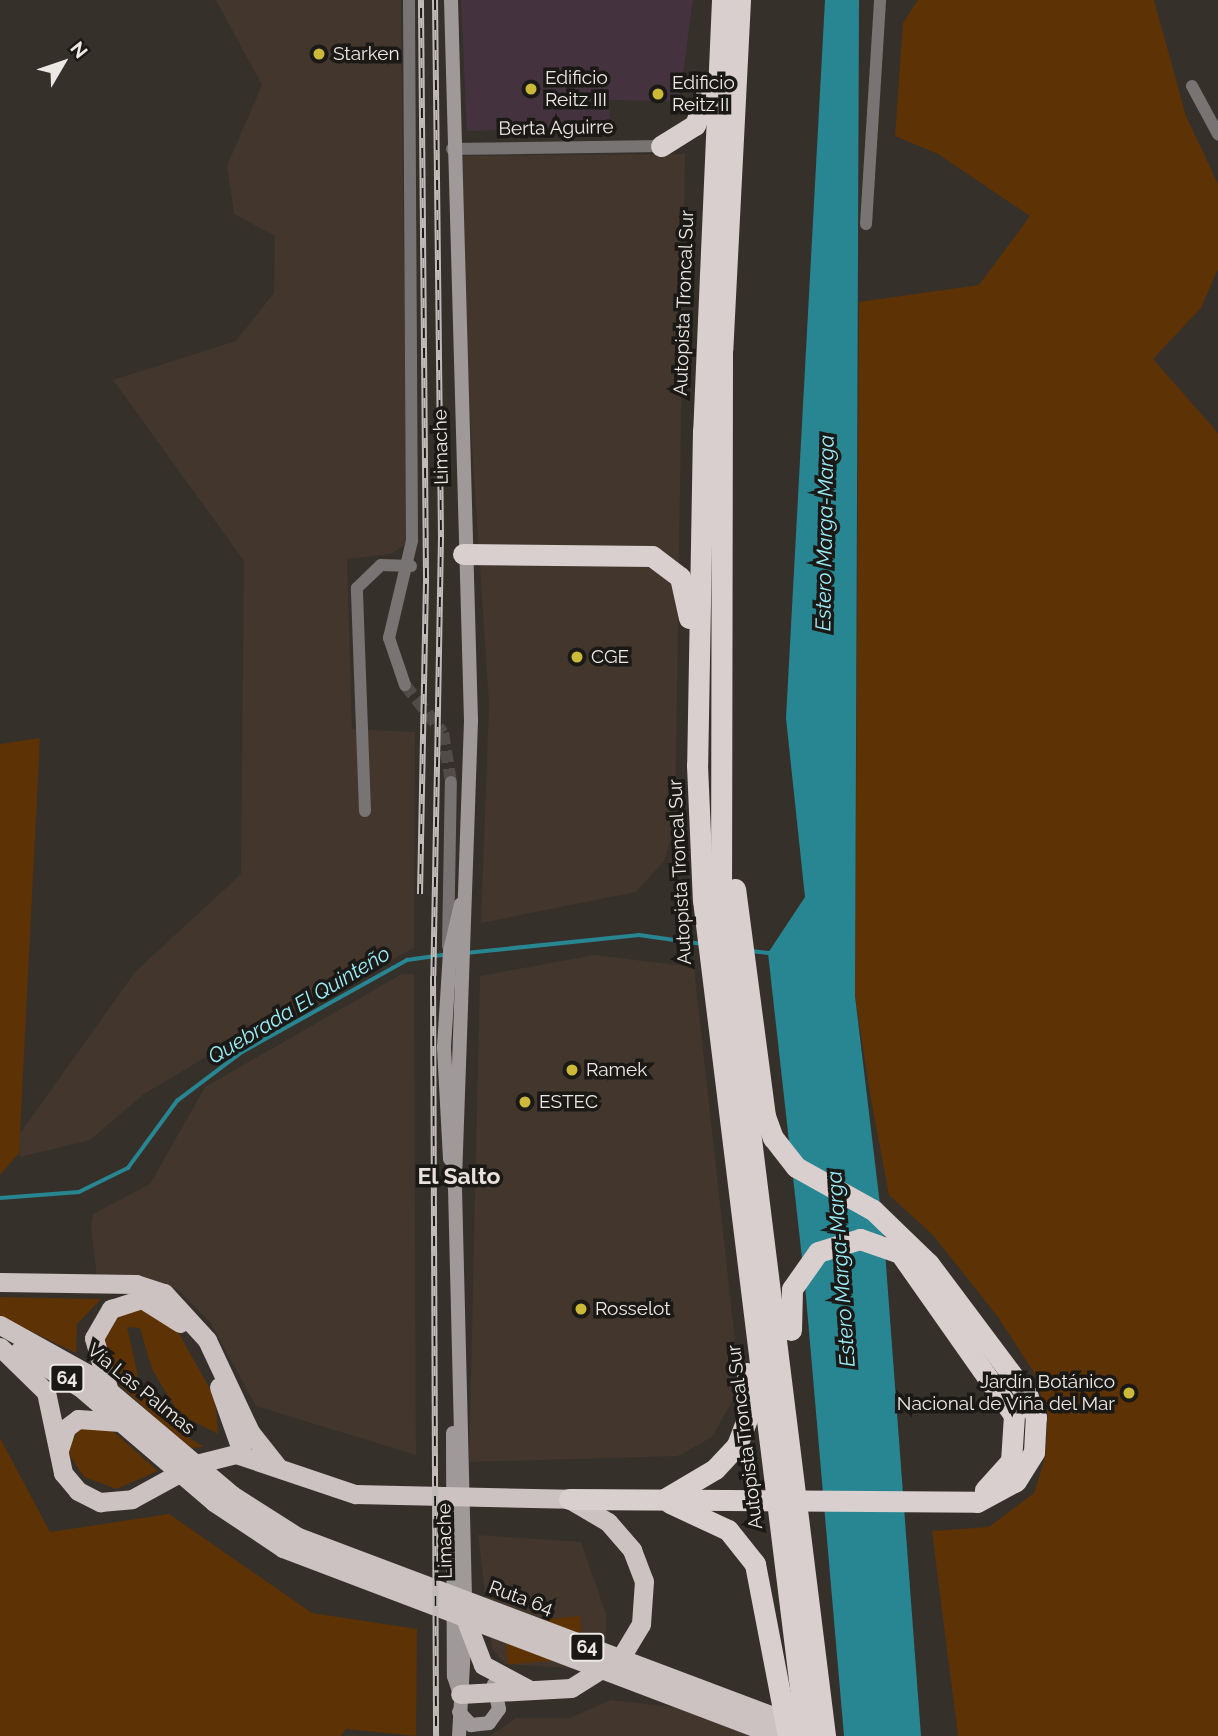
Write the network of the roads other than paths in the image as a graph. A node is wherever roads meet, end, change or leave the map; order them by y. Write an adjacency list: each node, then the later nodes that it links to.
1 (409, 0): 13 (street, Limache)
2 (451, 0): 10 (main road, Limache)
3 (722, 0): 6 (highway, Autopista Troncal Sur)
4 (740, 0): 18 (highway, Autopista Troncal Sur)
5 (880, 0): 11 (street)
6 (719, 40): 9 (highway); 14 (highway, Autopista Troncal Sur)
7 (1192, 86): 8 (street)
8 (1218, 134)
9 (661, 146): 10 (street, Berta Aguirre)
10 (452, 149): 12 (main road, Limache)
11 (866, 224)
12 (463, 554): 14 (highway); 19 (main road, Limache)
13 (411, 566): 15 (street, Limache); 17 (street)
14 (698, 655): 18 (highway, Autopista Troncal Sur)
15 (405, 685)
16 (451, 782): 19 (street, Limache)
17 (365, 811)
18 (720, 899): 20 (highway, Autopista Troncal Sur); 21 (highway)
19 (454, 940): 22 (main road, Limache); 22 (main road, Limache)
20 (706, 954): 37 (highway); 49 (highway, Autopista Troncal Sur)
21 (736, 958): 38 (highway); 41 (highway)
22 (460, 980): 23 (main road, Limache); 23 (main road, Limache)
23 (455, 1188): 27 (main road, Limache)
24 (0, 1282): 34 (highway)
25 (0, 1325): 28 (highway, Vía Las Palmas / 64)
26 (0, 1345): 29 (highway, Vía Las Palmas / 64); 33 (highway)
27 (457, 1386): 40 (main road, Limache); 45 (main road, Limache)
28 (109, 1390): 30 (highway); 35 (highway, Vía Las Palmas / 64)
29 (127, 1425): 33 (highway); 35 (highway, Vía Las Palmas / 64)
30 (230, 1428): 31 (highway); 32 (highway)
31 (221, 1455): 32 (highway); 33 (highway)
32 (243, 1455): 34 (highway)
33 (60, 1465)
34 (278, 1467): 36 (highway)
35 (205, 1483): 39 (highway, Ruta 64 / 64)
36 (561, 1499): 37 (highway); 43 (highway)
37 (662, 1500): 38 (highway); 48 (highway)
38 (957, 1502): 41 (highway)
39 (344, 1565): 47 (highway, Ruta 64 / 64); 50 (highway, Ruta 64 / 64)
40 (465, 1618): 42 (highway); 45 (main road, Limache)
41 (815, 1658): 50 (highway)
42 (488, 1669): 43 (highway); 44 (main road)
43 (538, 1692): 44 (highway)
44 (498, 1696): 45 (highway); 45 (main road)
45 (459, 1703): 46 (main road, Limache)
46 (459, 1736)
47 (778, 1736)
48 (788, 1736)
49 (806, 1736)
50 (826, 1736)

